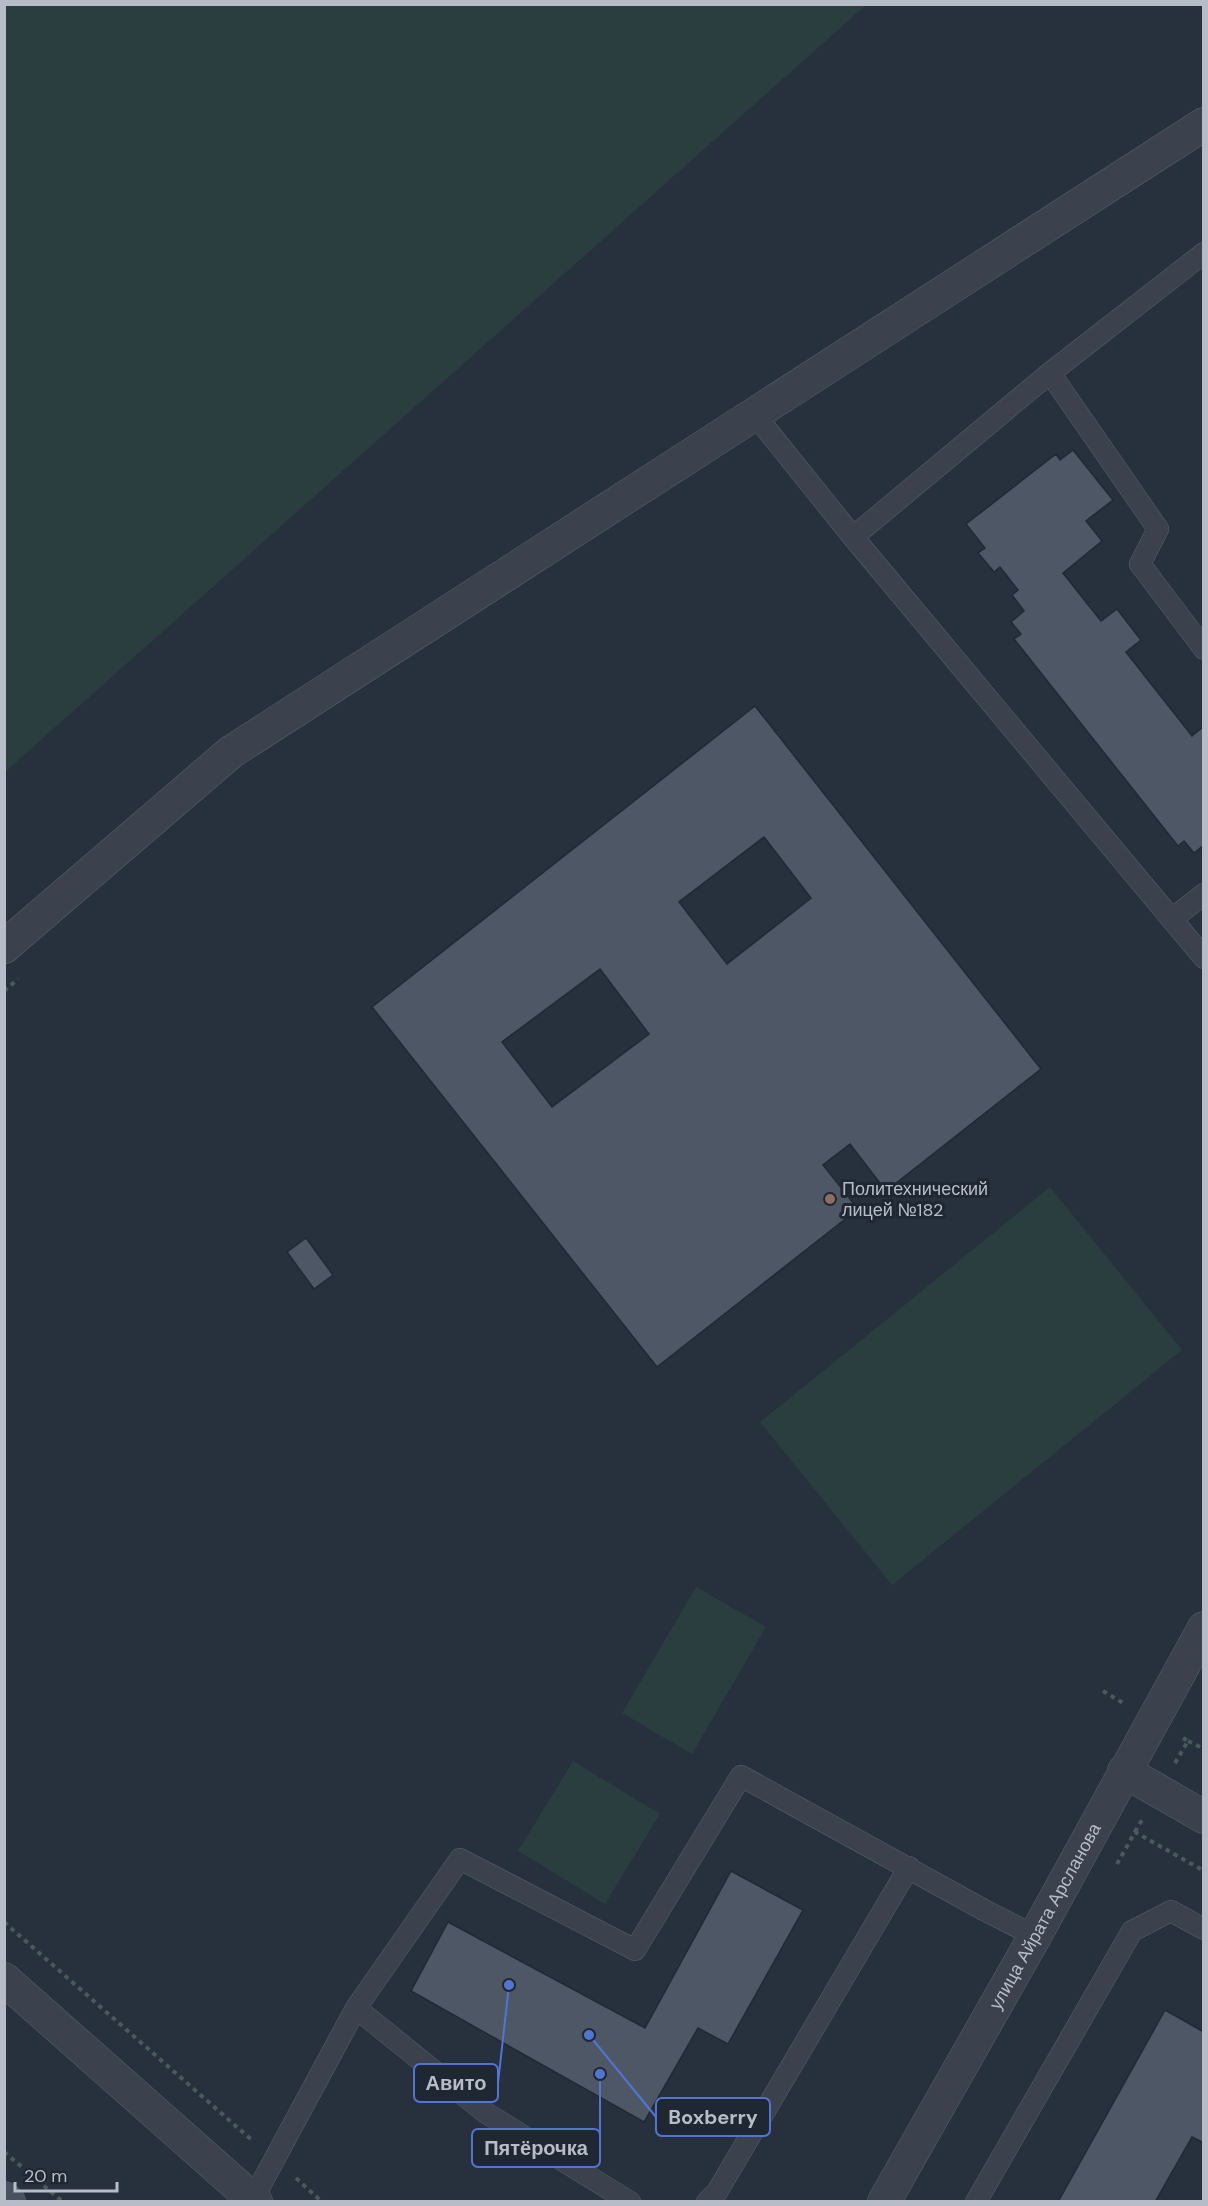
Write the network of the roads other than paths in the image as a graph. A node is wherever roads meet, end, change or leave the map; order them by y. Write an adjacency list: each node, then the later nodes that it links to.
1 (1203, 124): 4 (street)
2 (1203, 253): 3 (lane)
3 (1050, 373): 5 (lane); 6 (lane)
4 (755, 415): 5 (lane); 9 (street)
5 (853, 537): 8 (lane)
6 (1203, 649)
7 (1203, 894): 8 (lane)
8 (1172, 919): 10 (lane)
9 (4, 947)
10 (1203, 958)
11 (1203, 1628): 12 (street, улица Айрата Арсланова)
12 (1124, 1771): 13 (street); 16 (street, улица Айрата Арсланова)
13 (1203, 1817)
14 (909, 1867): 16 (lane); 18 (lane); 23 (lane)
15 (1203, 1929): 25 (lane)
16 (1035, 1936): 24 (street, улица Айрата Арсланова)
17 (4, 1979): 20 (street)
18 (356, 2008): 20 (lane); 22 (lane)
19 (4, 2198): 21 (street)
20 (255, 2200)
21 (9, 2202)
22 (630, 2202)
23 (707, 2202)
24 (884, 2202)
25 (976, 2202)

